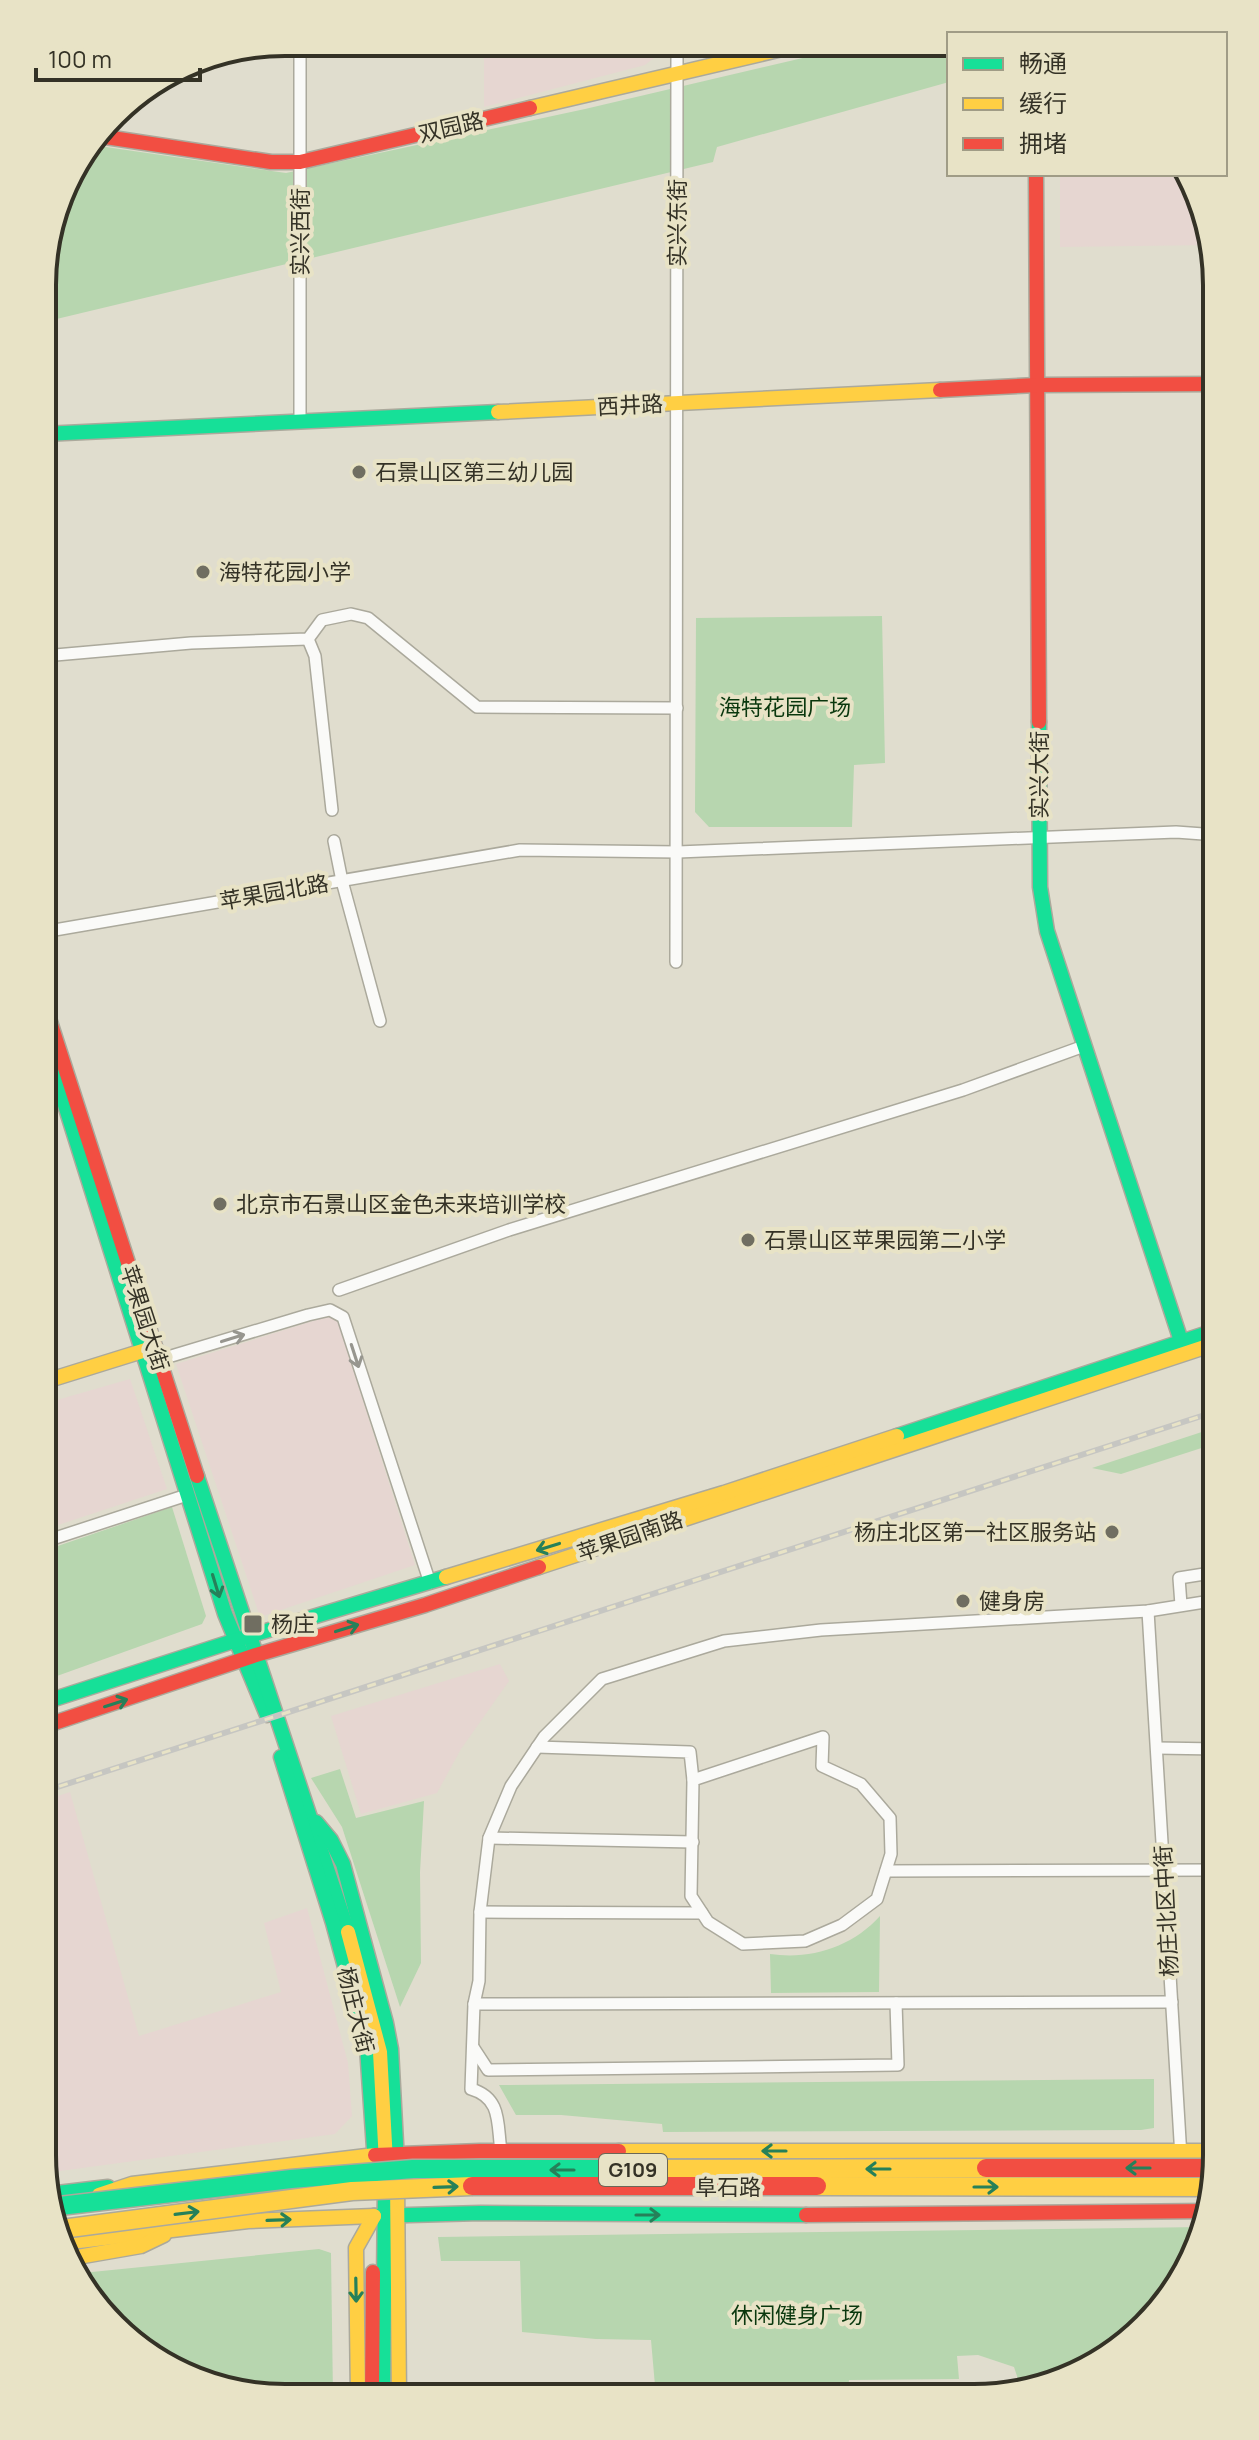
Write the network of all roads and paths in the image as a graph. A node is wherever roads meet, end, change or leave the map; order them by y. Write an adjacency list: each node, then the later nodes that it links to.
1 (300, 56): 6 (street, 实兴西街)
2 (677, 56): 4 (street, 实兴东街)
3 (751, 56): 4 (main road, 双园路)
4 (677, 73): 6 (main road, 双园路); 10 (street, 实兴东街)
5 (110, 138): 6 (main road, 双园路)
6 (300, 162): 11 (street, 实兴西街)
7 (1036, 176): 9 (main road, 实兴大街)
8 (1203, 384): 9 (main road, 西井路)
9 (1037, 385): 10 (main road, 西井路); 18 (main road, 实兴大街)
10 (677, 402): 11 (main road, 西井路); 15 (street, 实兴东街)
11 (300, 422): 12 (main road, 西井路)
12 (56, 433)
13 (308, 639): 14 (street); 15 (street); 16 (street)
14 (56, 655)
15 (677, 708): 20 (street, 实兴东街)
16 (332, 810)
17 (1203, 834): 18 (street, 苹果园北路)
18 (1040, 839): 20 (street, 苹果园北路); 25 (main road, 实兴大街)
19 (334, 841): 21 (street)
20 (678, 852): 21 (street, 苹果园北路); 23 (street, 实兴东街)
21 (342, 881): 22 (street, 苹果园北路); 24 (street)
22 (56, 930)
23 (676, 962)
24 (380, 1021)
25 (1084, 1046): 27 (street); 30 (main road, 实兴大街)
26 (56, 1067): 31 (main road, 苹果园大街)
27 (339, 1290)
28 (1203, 1337): 30 (main road, 苹果园南路)
29 (1203, 1345): 30 (main road, 苹果园南路)
30 (1183, 1347): 36 (main road, 苹果园南路, one-way to 36); 41 (main road, 苹果园南路, one-way to 30)
31 (151, 1353): 32 (main road); 33 (main road, 苹果园大街); 36 (street, one-way to 36); 40 (main road, 苹果园大街)
32 (56, 1379)
33 (187, 1495): 34 (street); 40 (main road, 苹果园大街, one-way to 40)
34 (56, 1538)
35 (1203, 1574): 38 (street)
36 (430, 1583): 40 (main road, 苹果园南路)
37 (1203, 1602): 38 (street)
38 (1181, 1605): 39 (street)
39 (1148, 1611): 44 (street); 45 (street, 杨庄北区中街)
40 (243, 1638): 41 (main road, 杨庄大街); 42 (main road, 苹果园南路)
41 (251, 1656): 43 (main road, 苹果园南路, one-way to 41); 63 (main road, 杨庄大街); 63 (main road, 杨庄大街)
42 (56, 1698)
43 (56, 1722)
44 (537, 1747): 47 (street); 48 (street)
45 (1157, 1748): 46 (street); 50 (street, 杨庄北区中街)
46 (1203, 1749)
47 (693, 1780): 49 (street); 52 (street)
48 (489, 1838): 49 (street); 53 (street)
49 (693, 1842): 54 (street)
50 (1164, 1870): 51 (street); 52 (street); 55 (street, 杨庄北区中街)
51 (1203, 1870)
52 (886, 1871): 54 (street)
53 (480, 1912): 54 (street); 57 (street)
54 (702, 1913)
55 (1172, 2002): 56 (street); 61 (street, 杨庄北区中街)
56 (896, 2003): 57 (street); 58 (street)
57 (474, 2004): 58 (street)
58 (473, 2047): 60 (street)
59 (480, 2151): 60 (main road, 阜石路); 63 (main road, 阜石路); 72 (main road)
60 (501, 2151): 61 (main road, 阜石路, one-way to 60)
61 (1180, 2151): 62 (main road, 阜石路); 70 (street, 杨庄北区中街)
62 (1203, 2151)
63 (386, 2154): 65 (main road, 阜石路); 73 (main road, 杨庄大街)
64 (1203, 2168): 69 (main road, 阜石路 / G109, one-way to 69, bridge)
65 (132, 2184): 67 (main road); 68 (main road, 阜石路)
66 (1201, 2187): 74 (main road, 阜石路 / G109, one-way to 66, bridge)
67 (59, 2193)
68 (62, 2206)
69 (62, 2208)
70 (1185, 2210): 71 (main road, 阜石路); 72 (main road, 阜石路, one-way to 70)
71 (1196, 2210)
72 (481, 2213): 73 (main road, 阜石路)
73 (385, 2215): 75 (main road, 阜石路, one-way to 73); 78 (main road, one-way to 78); 79 (main road, 杨庄大街); 80 (main road); 81 (main road, 杨庄大街)
74 (68, 2228)
75 (179, 2229): 76 (main road, 阜石路); 77 (main road)
76 (74, 2242)
77 (80, 2257)
78 (358, 2384)
79 (373, 2384)
80 (383, 2384)
81 (398, 2384)

